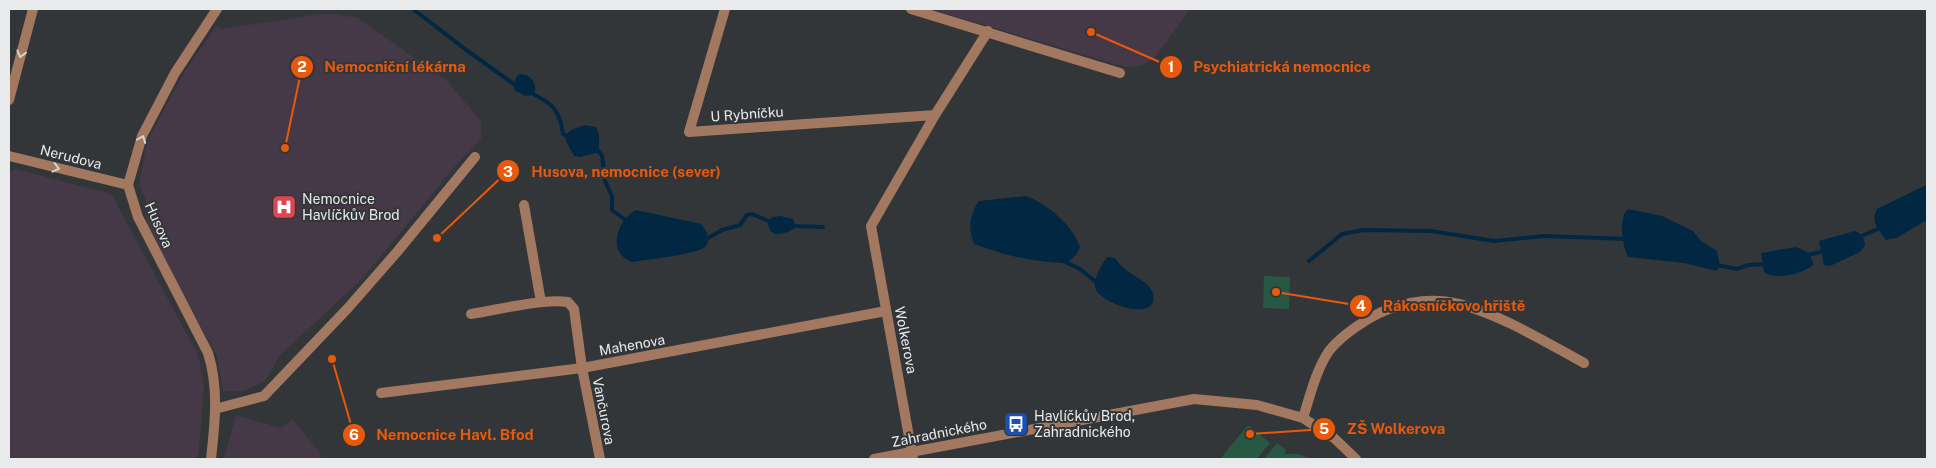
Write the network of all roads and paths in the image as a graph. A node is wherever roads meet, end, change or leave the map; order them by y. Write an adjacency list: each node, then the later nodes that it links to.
1 (33, 9): 7 (street, one-way to 7)
2 (725, 9): 8 (street, U Rybníčku)
3 (911, 9): 5 (street)
4 (212, 10): 11 (street, one-way to 4)
5 (988, 32): 6 (street); 8 (street)
6 (1120, 73)
7 (9, 100)
8 (935, 115): 14 (street, Wolkerova)
9 (9, 156): 11 (street, Nerudova, one-way to 11)
10 (475, 157): 19 (street)
11 (128, 185): 19 (street, Husova)
12 (524, 205): 13 (street)
13 (542, 302): 15 (street, Vančurova); 17 (street, Vančurova)
14 (886, 311): 17 (street, Mahenova); 21 (street, Wolkerova)
15 (470, 314)
16 (1584, 363): 20 (street)
17 (582, 368): 18 (street, Mahenova); 23 (street, Vančurova)
18 (381, 393)
19 (215, 409): 22 (street, Husova)
20 (1303, 418): 21 (street, Zahradnického); 25 (street, Zahradnického)
21 (913, 456): 24 (street, Zahradnického)
22 (211, 459)
23 (600, 459)
24 (874, 459)
25 (1356, 459)

